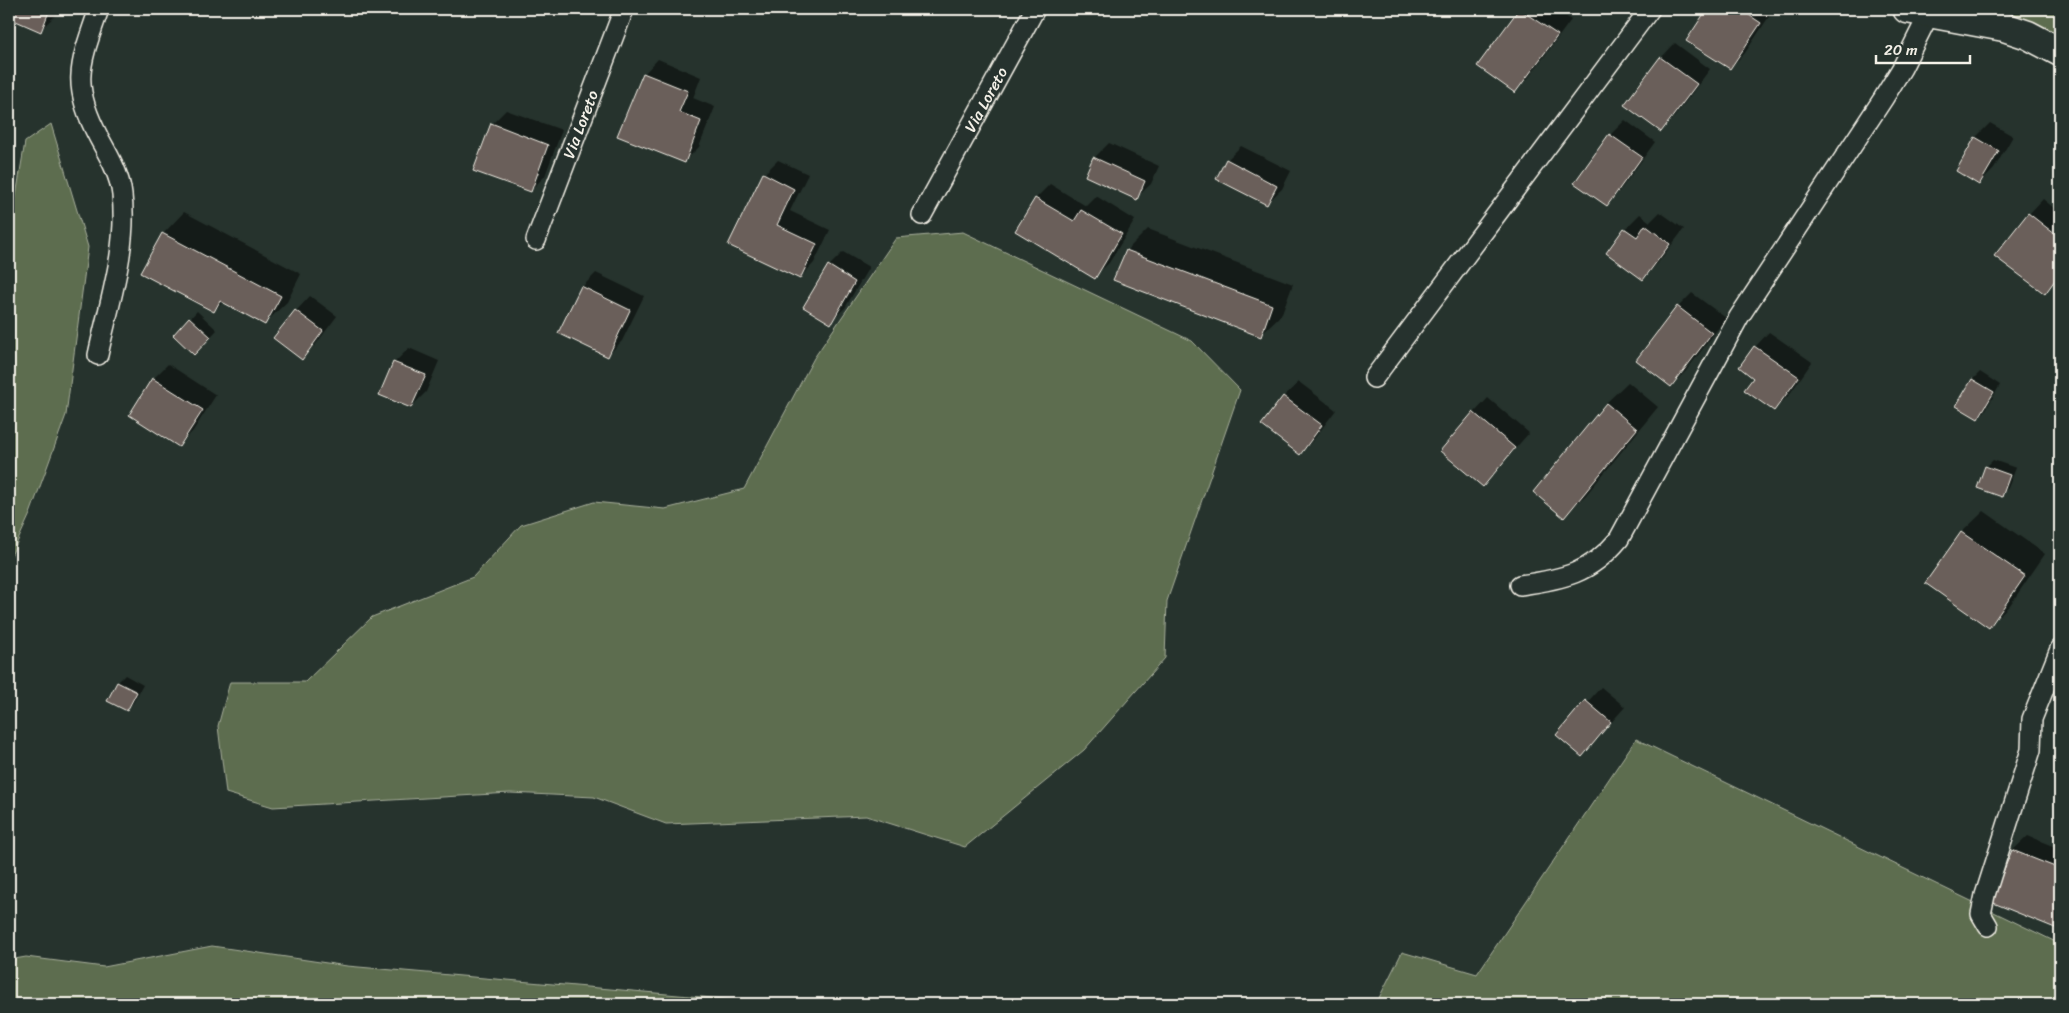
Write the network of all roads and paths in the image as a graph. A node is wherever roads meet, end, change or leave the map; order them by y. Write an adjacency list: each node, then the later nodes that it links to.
1 (99, 9): 10 (lane)
2 (624, 9): 9 (lane, Via Loreto)
3 (1034, 9): 8 (lane, Via Loreto)
4 (1650, 9): 11 (lane)
5 (1919, 11): 6 (street); 12 (lane)
6 (1995, 18): 7 (street)
7 (2060, 52)
8 (922, 215)
9 (536, 240)
10 (98, 355)
11 (1374, 378)
12 (1520, 586)
13 (2060, 649): 14 (lane)
14 (1988, 926)

